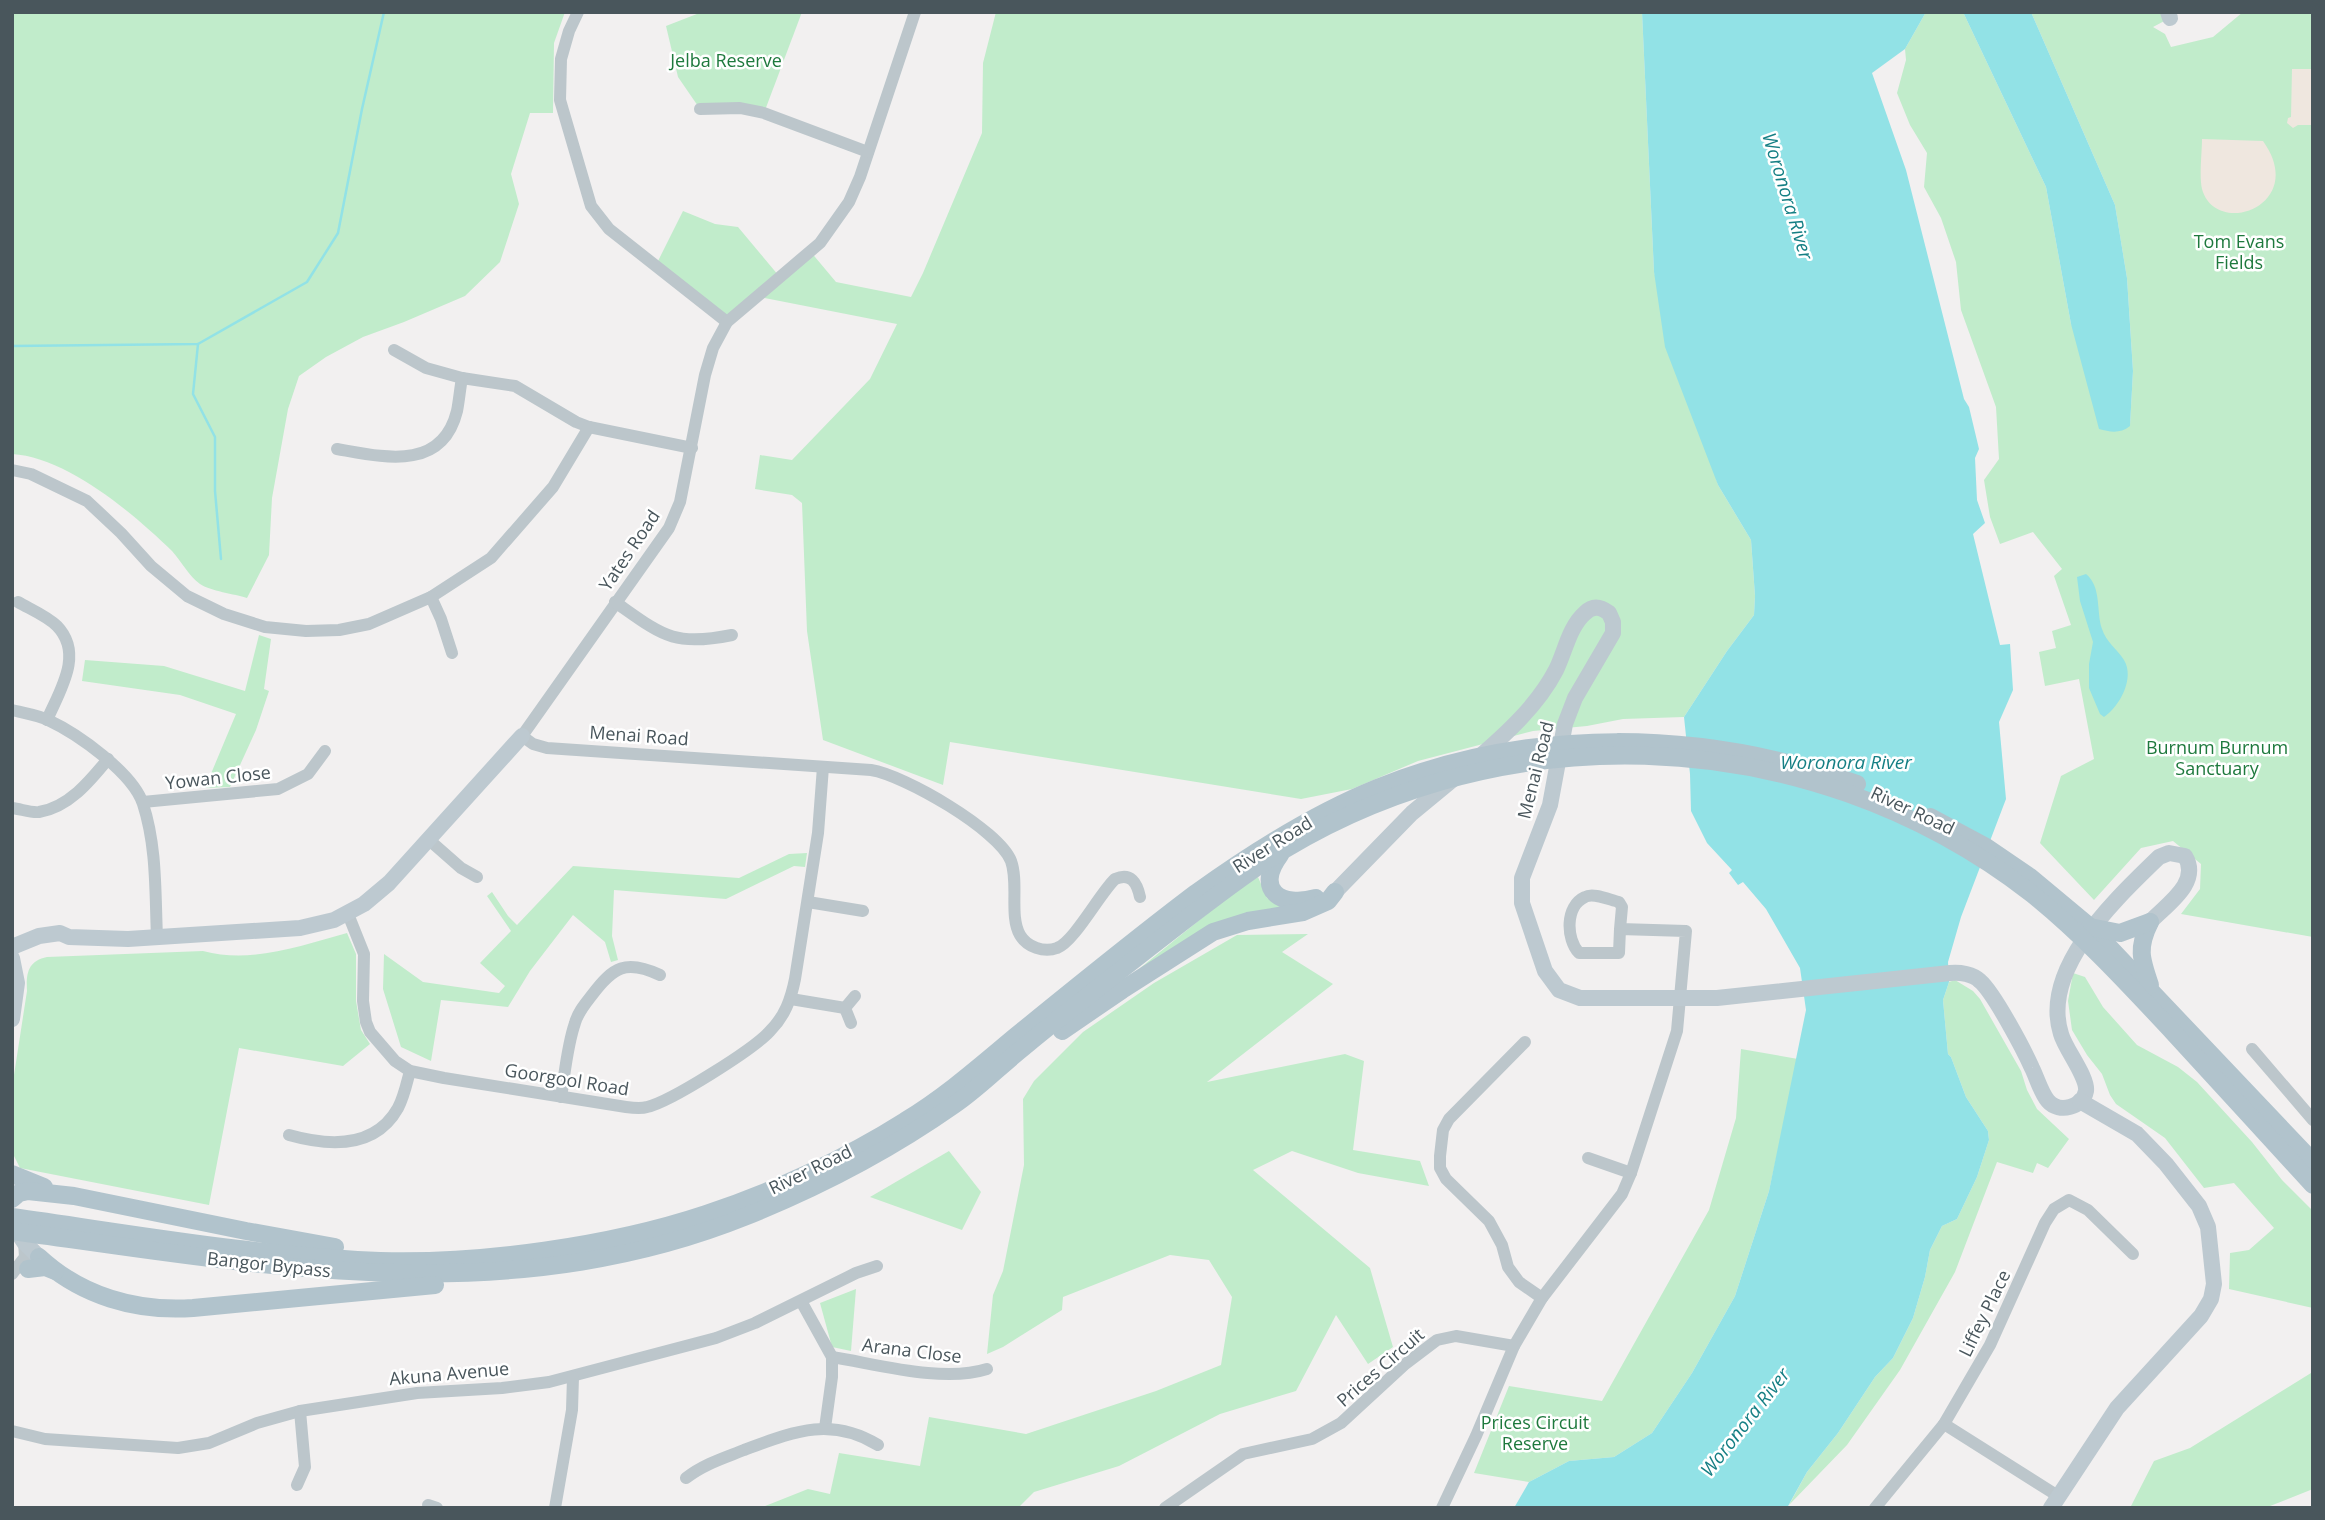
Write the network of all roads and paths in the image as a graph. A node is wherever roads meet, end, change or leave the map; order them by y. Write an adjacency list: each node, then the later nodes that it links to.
1 (578, 12): 5 (street)
2 (915, 12): 4 (street, Yates Road)
3 (700, 108): 4 (street)
4 (868, 152): 5 (street, Yates Road)
5 (727, 322): 9 (street, Yates Road)
6 (394, 350): 7 (street)
7 (462, 379): 8 (street); 10 (street)
8 (589, 427): 9 (street); 12 (street)
9 (692, 448): 13 (street, Yates Road)
10 (337, 449)
11 (12, 470): 12 (street)
12 (431, 597): 16 (street)
13 (615, 602): 15 (street); 19 (street, Yates Road)
14 (18, 603): 18 (street)
15 (732, 635)
16 (452, 653)
17 (12, 710): 18 (street)
18 (47, 719): 21 (street)
19 (522, 736): 22 (street, Menai Road); 26 (street)
20 (325, 751): 24 (street, Yowan Close)
21 (108, 759): 24 (street); 25 (street)
22 (824, 767): 30 (street, Menai Road); 31 (street, Goorgool Road)
23 (1379, 795): 27 (main road, River Road); 38 (main road, River Road); 38 (main road, River Road); 70 (main road, River Road)
24 (143, 802): 37 (street)
25 (12, 808)
26 (428, 839): 28 (street); 33 (street)
27 (1284, 849): 29 (main road); 52 (main road, River Road)
28 (477, 877)
29 (1335, 892): 45 (street, Menai Road); 52 (main road)
30 (1140, 897)
31 (807, 902): 32 (street); 44 (street, Goorgool Road)
32 (863, 911)
33 (348, 914): 37 (street); 51 (street, Goorgool Road)
34 (2150, 922): 38 (main road); 42 (main road); 53 (street)
35 (1620, 929): 35 (street); 45 (street)
36 (69, 937): 37 (street); 39 (street); 40 (street)
37 (157, 937)
38 (2107, 943): 42 (main road, River Road); 63 (main road, River Road)
39 (12, 947)
40 (12, 958): 47 (street)
41 (660, 975): 54 (street)
42 (2152, 991): 60 (main road, River Road)
43 (855, 996): 46 (street)
44 (791, 999): 46 (street); 54 (street, Goorgool Road)
45 (1681, 999): 55 (street, Menai Road); 61 (street)
46 (845, 1008): 48 (street)
47 (12, 1019)
48 (851, 1023)
49 (1525, 1042): 74 (street)
50 (2252, 1049): 57 (street)
51 (410, 1070): 54 (street, Goorgool Road); 58 (street)
52 (994, 1073): 73 (main road, River Road)
53 (2086, 1085): 55 (street); 56 (street)
54 (561, 1097)
55 (2073, 1105): 56 (street)
56 (2102, 1116): 87 (street)
57 (2313, 1119)
58 (289, 1135)
59 (1588, 1158): 61 (street)
60 (2313, 1162)
61 (1631, 1173): 74 (street)
62 (12, 1174): 64 (main road)
63 (2313, 1185)
64 (74, 1196): 65 (main road); 70 (main road)
65 (12, 1199)
66 (12, 1209): 71 (street)
67 (12, 1217): 70 (main road, Bangor Bypass)
68 (12, 1224): 71 (street)
69 (2133, 1254): 81 (street, Liffey Place)
70 (502, 1255)
71 (25, 1256): 73 (main road, Bangor Bypass); 73 (main road)
72 (877, 1266): 75 (street, Akuna Avenue)
73 (528, 1270)
74 (1542, 1298): 76 (street)
75 (801, 1301): 77 (street); 79 (street, Akuna Avenue)
76 (1514, 1346): 89 (street, Prices Circuit); 90 (street)
77 (832, 1357): 78 (street, Arana Close); 82 (street)
78 (986, 1369)
79 (573, 1377): 80 (street, Akuna Avenue); 88 (street)
80 (300, 1411): 83 (street, Akuna Avenue); 86 (street)
81 (1944, 1424): 87 (street); 91 (street, Liffey Place)
82 (825, 1428): 84 (street); 85 (street)
83 (12, 1431)
84 (878, 1444)
85 (686, 1478)
86 (297, 1485)
87 (2055, 1502)
88 (555, 1508)
89 (1165, 1508)
90 (1441, 1508)
91 (1875, 1508)

